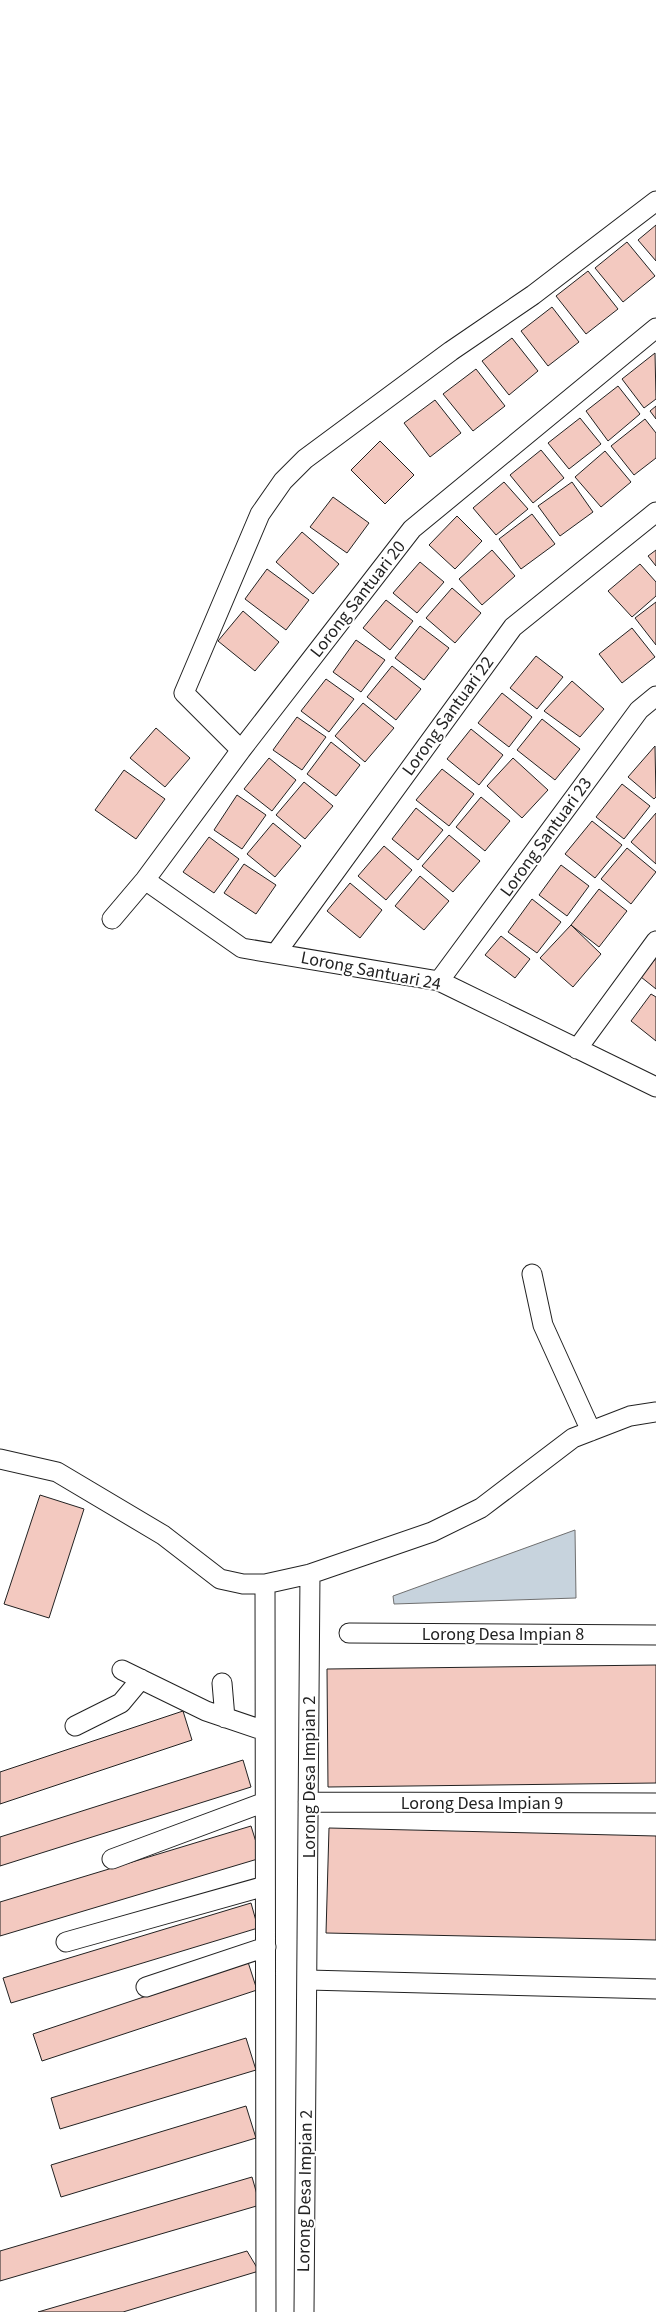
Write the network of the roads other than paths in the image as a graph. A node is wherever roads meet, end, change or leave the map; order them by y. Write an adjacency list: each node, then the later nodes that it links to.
1 (656, 200): 5 (street)
2 (656, 328): 5 (street, Lorong Santuari 20)
3 (656, 512): 9 (street, Lorong Santuari 22)
4 (656, 696): 10 (street, Lorong Santuari 23)
5 (241, 750): 6 (street, Lorong Santuari 20)
6 (146, 880): 7 (street, Lorong Santuari 20); 9 (street, Lorong Santuari 24)
7 (112, 919)
8 (656, 941): 11 (street)
9 (276, 953): 10 (street, Lorong Santuari 24)
10 (439, 981): 11 (street, Lorong Santuari 24)
11 (577, 1049): 12 (street, Lorong Santuari 24)
12 (656, 1086)
13 (532, 1274): 15 (street)
14 (656, 1412): 15 (street)
15 (591, 1431): 17 (street)
16 (0, 1459): 18 (street)
17 (310, 1574): 18 (street); 28 (street, Lorong Desa Impian 2)
18 (265, 1584): 26 (street)
19 (349, 1633): 20 (street, Lorong Desa Impian 8)
20 (656, 1635)
21 (122, 1670): 22 (street)
22 (141, 1679): 24 (street); 25 (street)
23 (222, 1683): 24 (street)
24 (225, 1718): 26 (street)
25 (75, 1726)
26 (265, 1731): 27 (street)
27 (265, 1802): 30 (street); 31 (street)
28 (308, 1802): 29 (street, Lorong Desa Impian 9); 34 (street, Lorong Desa Impian 2)
29 (656, 1803)
30 (112, 1859)
31 (265, 1886): 32 (street); 33 (street)
32 (66, 1942)
33 (266, 1947): 35 (street); 37 (street)
34 (308, 1980): 36 (street); 38 (street, Lorong Desa Impian 2)
35 (146, 1987)
36 (656, 1989)
37 (266, 2312)
38 (304, 2312)

